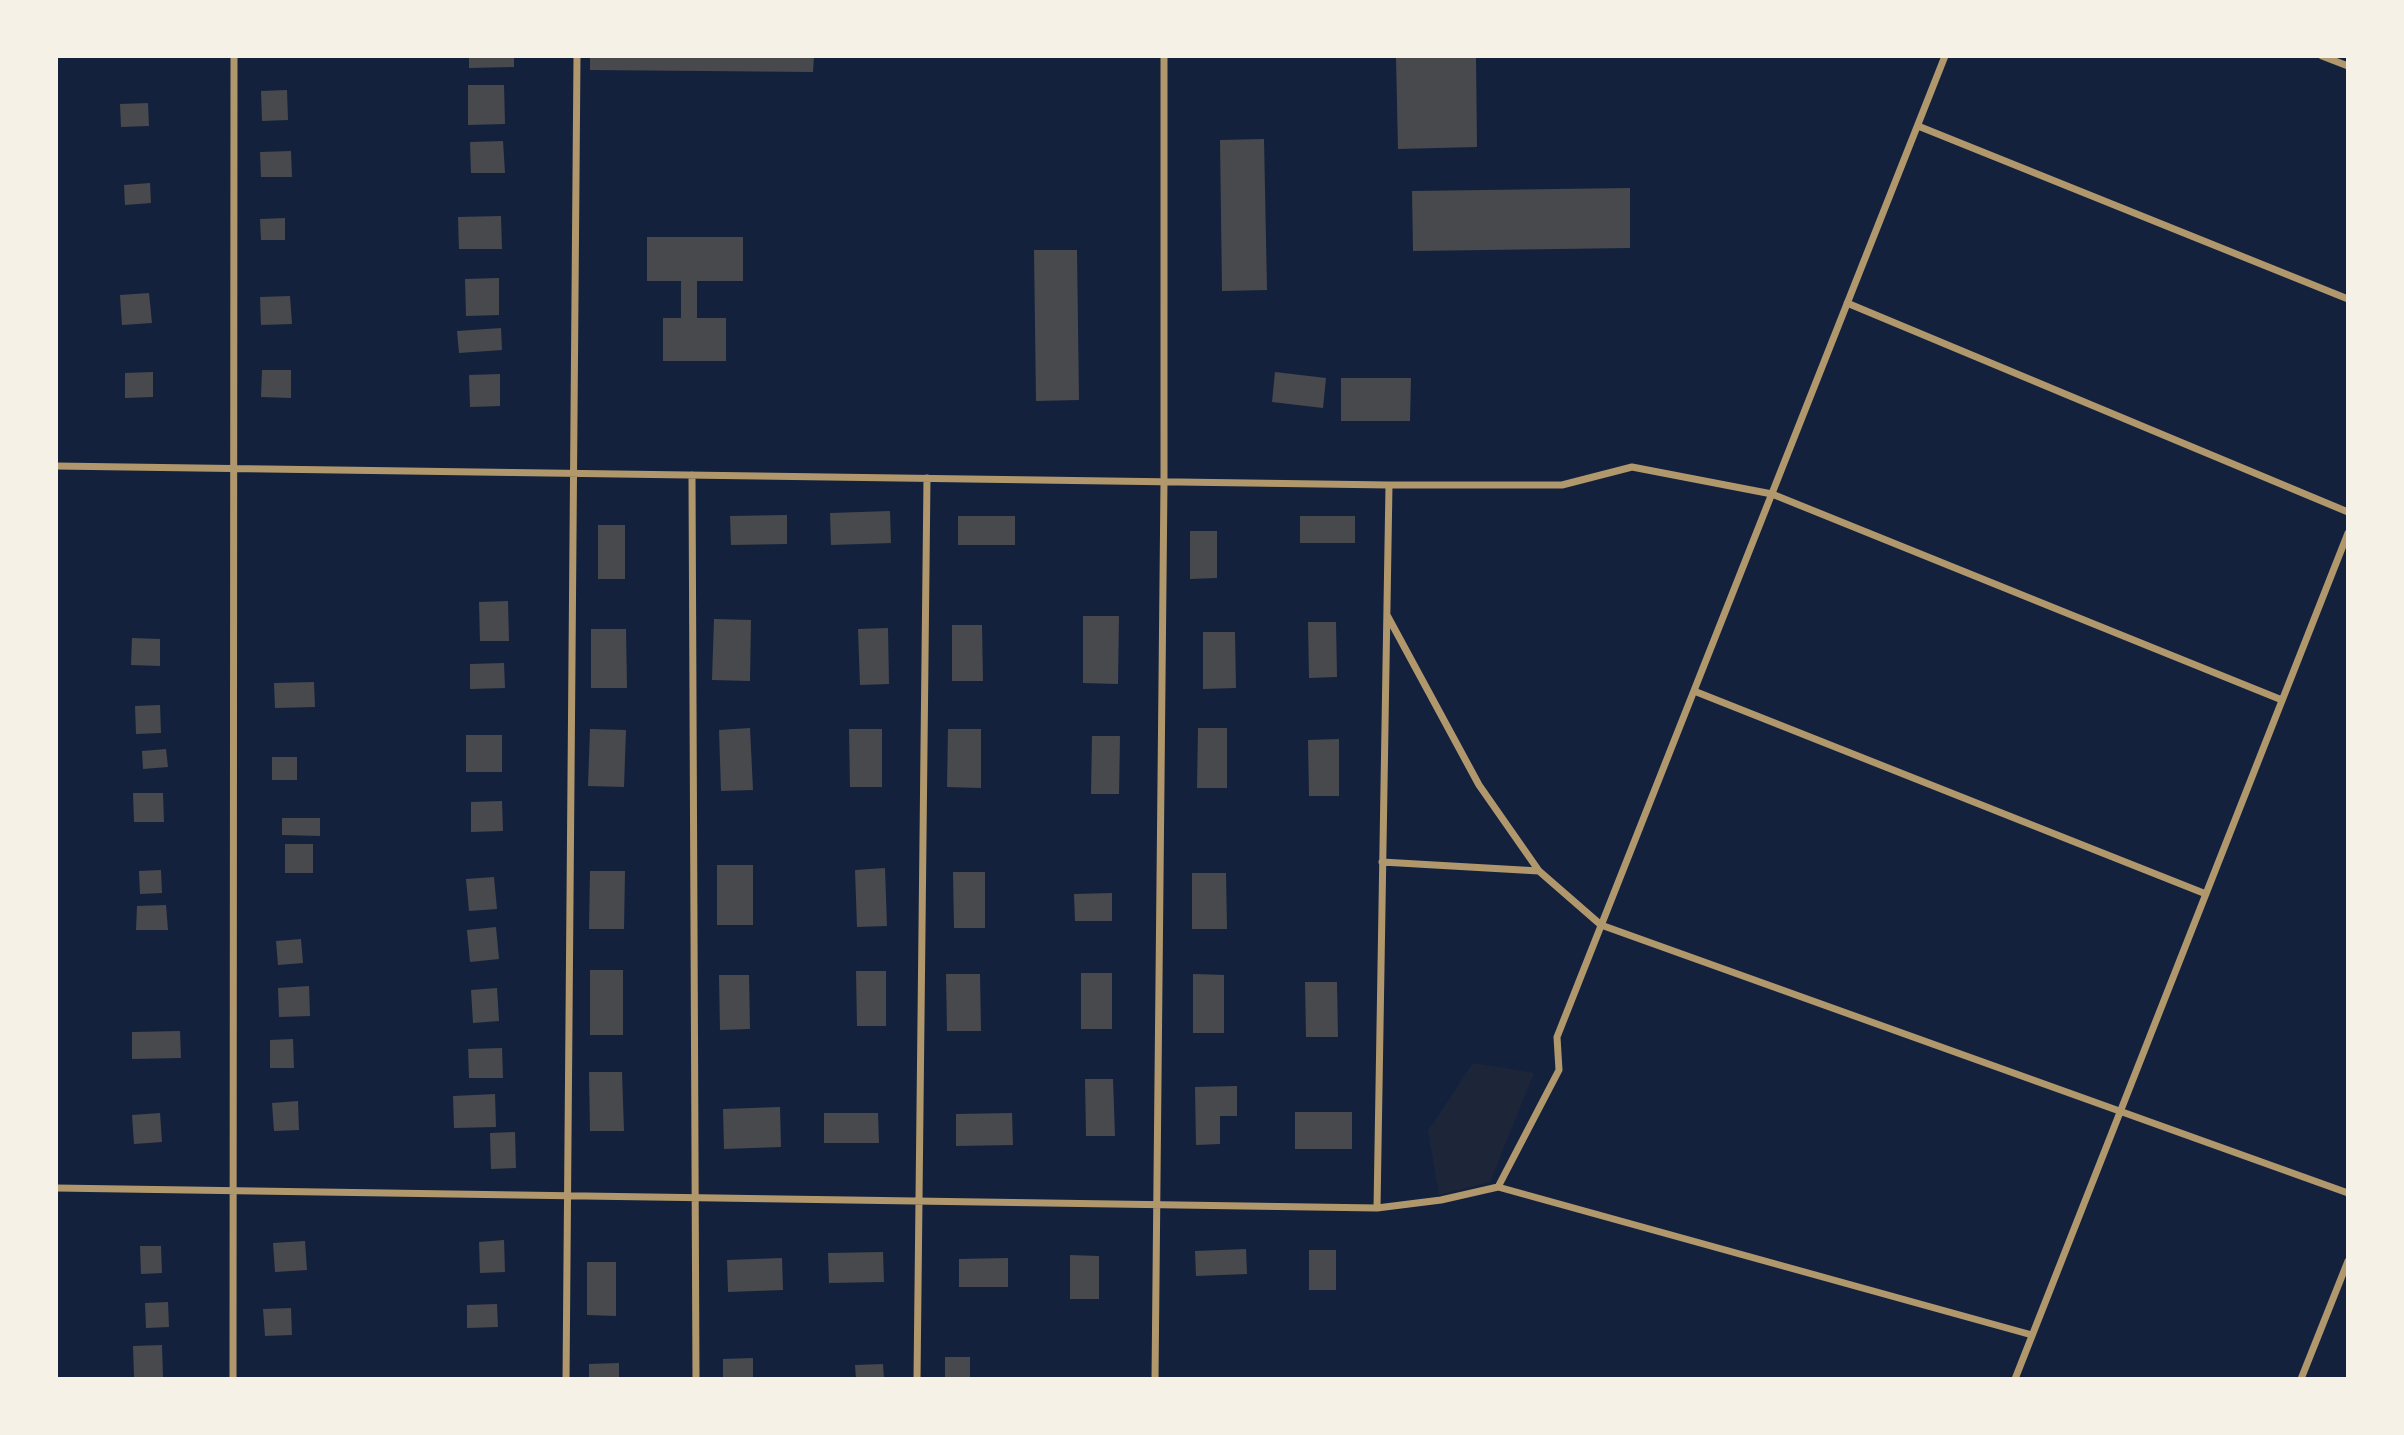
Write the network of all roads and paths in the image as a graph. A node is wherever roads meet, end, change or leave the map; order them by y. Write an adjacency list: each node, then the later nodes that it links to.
1 (234, 56): 11 (street)
2 (577, 56): 12 (street)
3 (1164, 56): 15 (street)
4 (1945, 56): 7 (street)
5 (2322, 56): 6 (street)
6 (2348, 66)
7 (1918, 127): 8 (street); 9 (street)
8 (2348, 299)
9 (1847, 303): 17 (street); 18 (street)
10 (56, 466): 11 (street)
11 (234, 468): 12 (street); 30 (street)
12 (574, 473): 13 (street); 32 (street)
13 (692, 475): 14 (street); 33 (street)
14 (928, 478): 15 (street); 34 (street)
15 (1164, 482): 16 (street); 35 (street)
16 (1389, 485): 17 (street); 20 (street)
17 (1772, 494): 21 (street); 22 (street)
18 (2348, 512)
19 (2348, 533): 22 (street)
20 (1387, 615): 23 (street); 24 (street)
21 (1694, 691): 25 (street); 26 (street)
22 (2282, 699): 25 (street)
23 (1382, 862): 24 (street); 36 (street)
24 (1539, 871): 26 (street)
25 (2206, 894): 27 (street)
26 (1601, 925): 27 (street); 28 (street)
27 (2120, 1112): 31 (street); 38 (street)
28 (1499, 1187): 36 (street); 38 (street)
29 (56, 1188): 30 (street)
30 (233, 1191): 32 (street); 39 (street)
31 (2348, 1193)
32 (569, 1196): 33 (street); 40 (street)
33 (695, 1198): 34 (street); 41 (street)
34 (919, 1201): 35 (street); 42 (street)
35 (1157, 1204): 36 (street); 43 (street)
36 (1377, 1208)
37 (2348, 1261): 45 (street)
38 (2032, 1335): 44 (street)
39 (233, 1379)
40 (566, 1379)
41 (696, 1379)
42 (917, 1379)
43 (1155, 1379)
44 (2015, 1379)
45 (2301, 1379)

